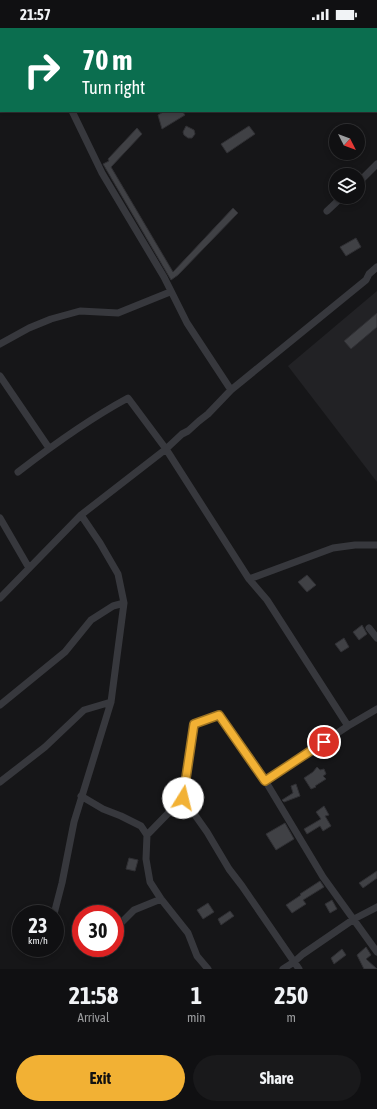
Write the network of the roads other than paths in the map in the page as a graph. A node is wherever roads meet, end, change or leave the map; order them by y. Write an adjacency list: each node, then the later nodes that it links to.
1 (72, 112): 7 (street)
2 (377, 164): 3 (street)
3 (365, 176)
4 (334, 204): 5 (street)
5 (326, 211)
6 (377, 267): 10 (street)
7 (170, 292): 8 (street); 10 (street)
8 (0, 344)
9 (0, 376): 11 (street)
10 (231, 390): 12 (street)
11 (49, 448): 12 (street); 13 (street)
12 (166, 449): 14 (street); 18 (street)
13 (18, 472)
14 (81, 515): 17 (street); 20 (street)
15 (0, 518): 17 (street)
16 (377, 545): 18 (street)
17 (29, 568): 19 (street)
18 (249, 579): 26 (street)
19 (0, 598)
20 (124, 603): 23 (street); 24 (street)
21 (369, 628): 22 (street)
22 (377, 638)
23 (111, 702): 28 (street); 29 (street)
24 (0, 705)
25 (377, 709): 26 (street)
26 (348, 726): 27 (street)
27 (265, 781): 30 (street); 35 (street)
28 (0, 782)
29 (81, 796): 31 (street); 33 (street)
30 (183, 798): 31 (street); 38 (street)
31 (147, 835): 32 (street)
32 (160, 899): 36 (street); 39 (street)
33 (56, 905)
34 (377, 907): 35 (street)
35 (354, 919): 37 (street); 38 (street)
36 (124, 920)
37 (377, 952)
38 (294, 962): 40 (street); 41 (street)
39 (208, 969)
40 (283, 969)
41 (299, 969)

